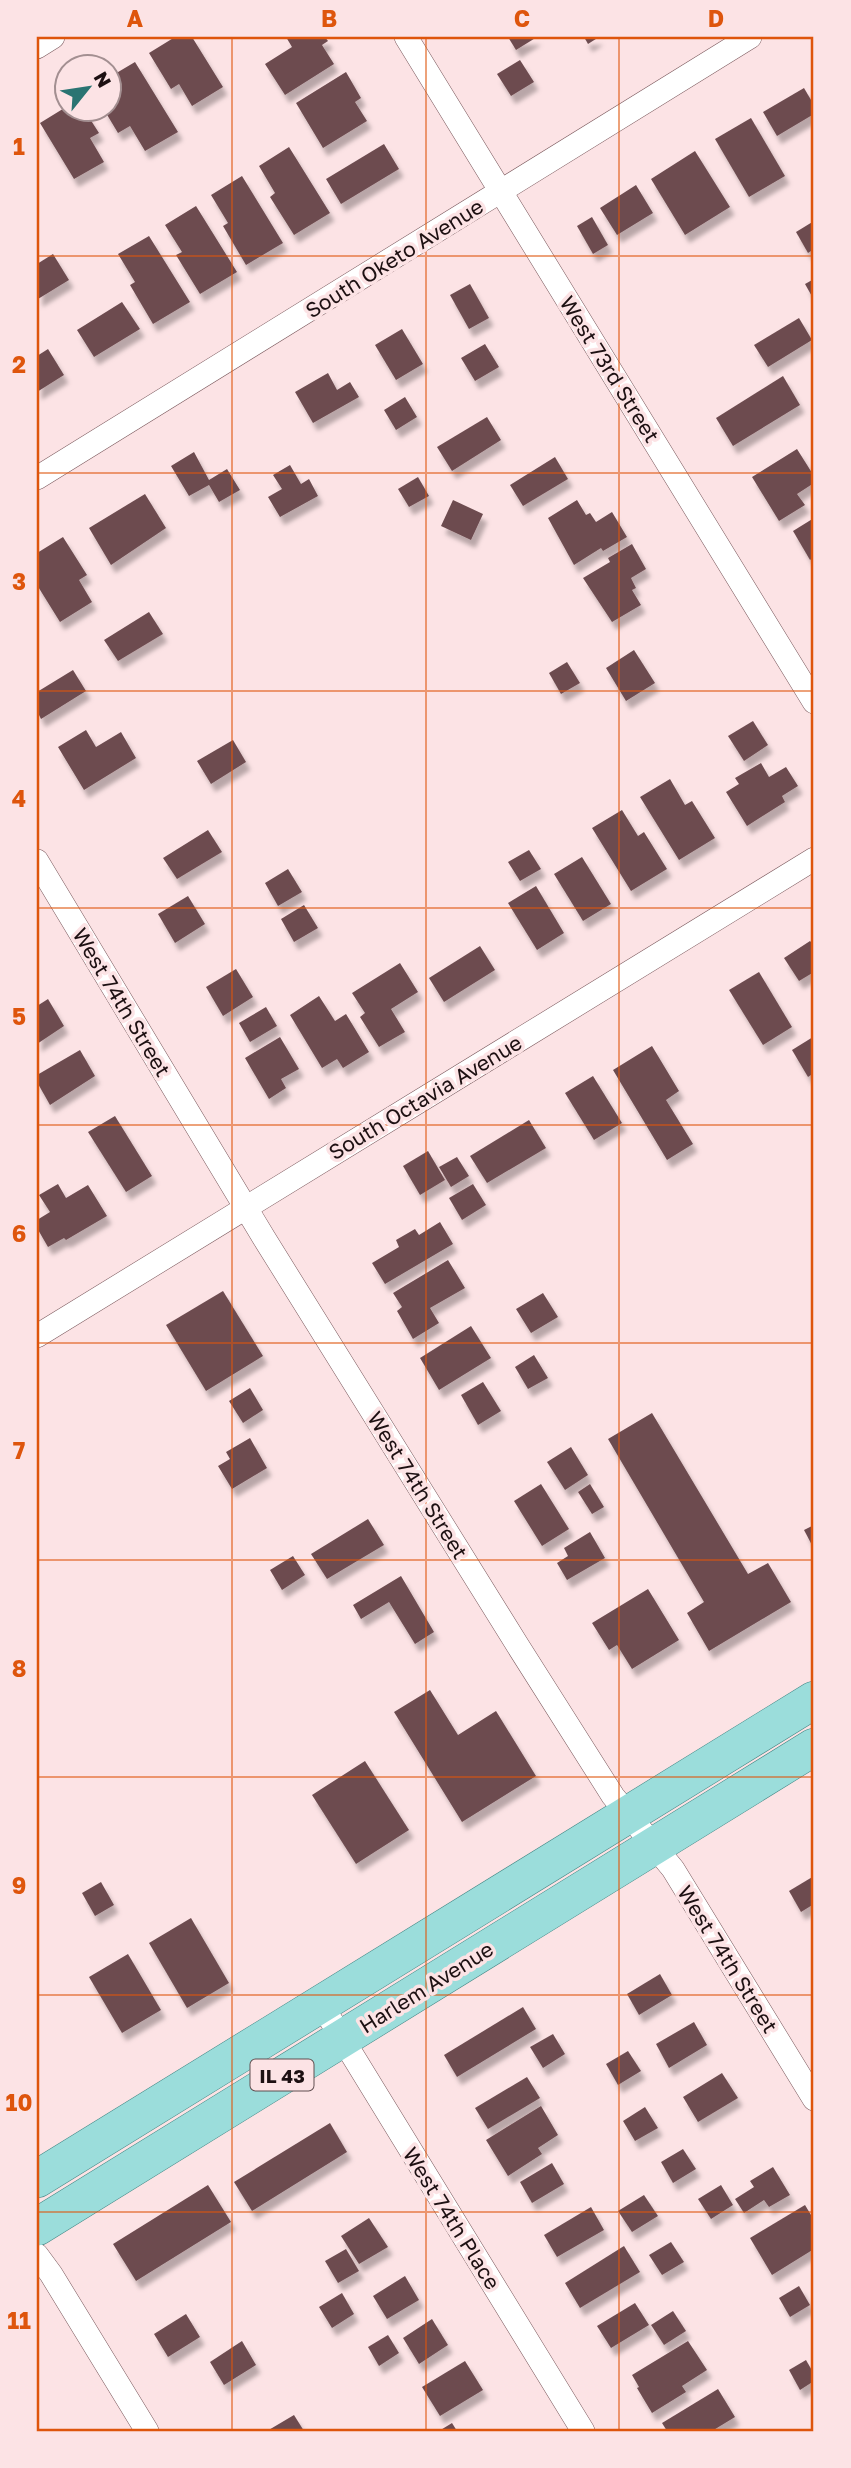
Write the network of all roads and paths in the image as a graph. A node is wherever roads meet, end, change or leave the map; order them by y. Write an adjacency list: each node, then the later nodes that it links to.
1 (53, 37): 4 (street)
2 (406, 37): 5 (street, West 73rd Street)
3 (750, 37): 5 (street, South Oketo Avenue)
4 (37, 47)
5 (501, 191): 6 (street, South Oketo Avenue); 7 (street, West 73rd Street)
6 (37, 478)
7 (814, 702)
8 (814, 859): 10 (street, South Octavia Avenue)
9 (37, 861): 10 (street, West 74th Street)
10 (246, 1207): 11 (street, South Octavia Avenue); 14 (street, West 74th Street)
11 (37, 1336)
12 (814, 1700): 14 (main road, Harlem Avenue / IL 43)
13 (814, 1747): 15 (main road, Harlem Avenue / IL 43)
14 (627, 1815): 15 (street, West 74th Street); 16 (main road, Harlem Avenue / IL 43)
15 (653, 1846): 17 (main road, Harlem Avenue / IL 43); 18 (street, West 74th Street)
16 (321, 2004): 17 (street, West 74th Place); 19 (main road, Harlem Avenue / IL 43)
17 (342, 2039): 20 (main road, Harlem Avenue / IL 43); 23 (street, West 74th Place)
18 (814, 2099)
19 (37, 2179)
20 (37, 2227)
21 (37, 2255): 22 (street)
22 (147, 2431)
23 (583, 2431)

